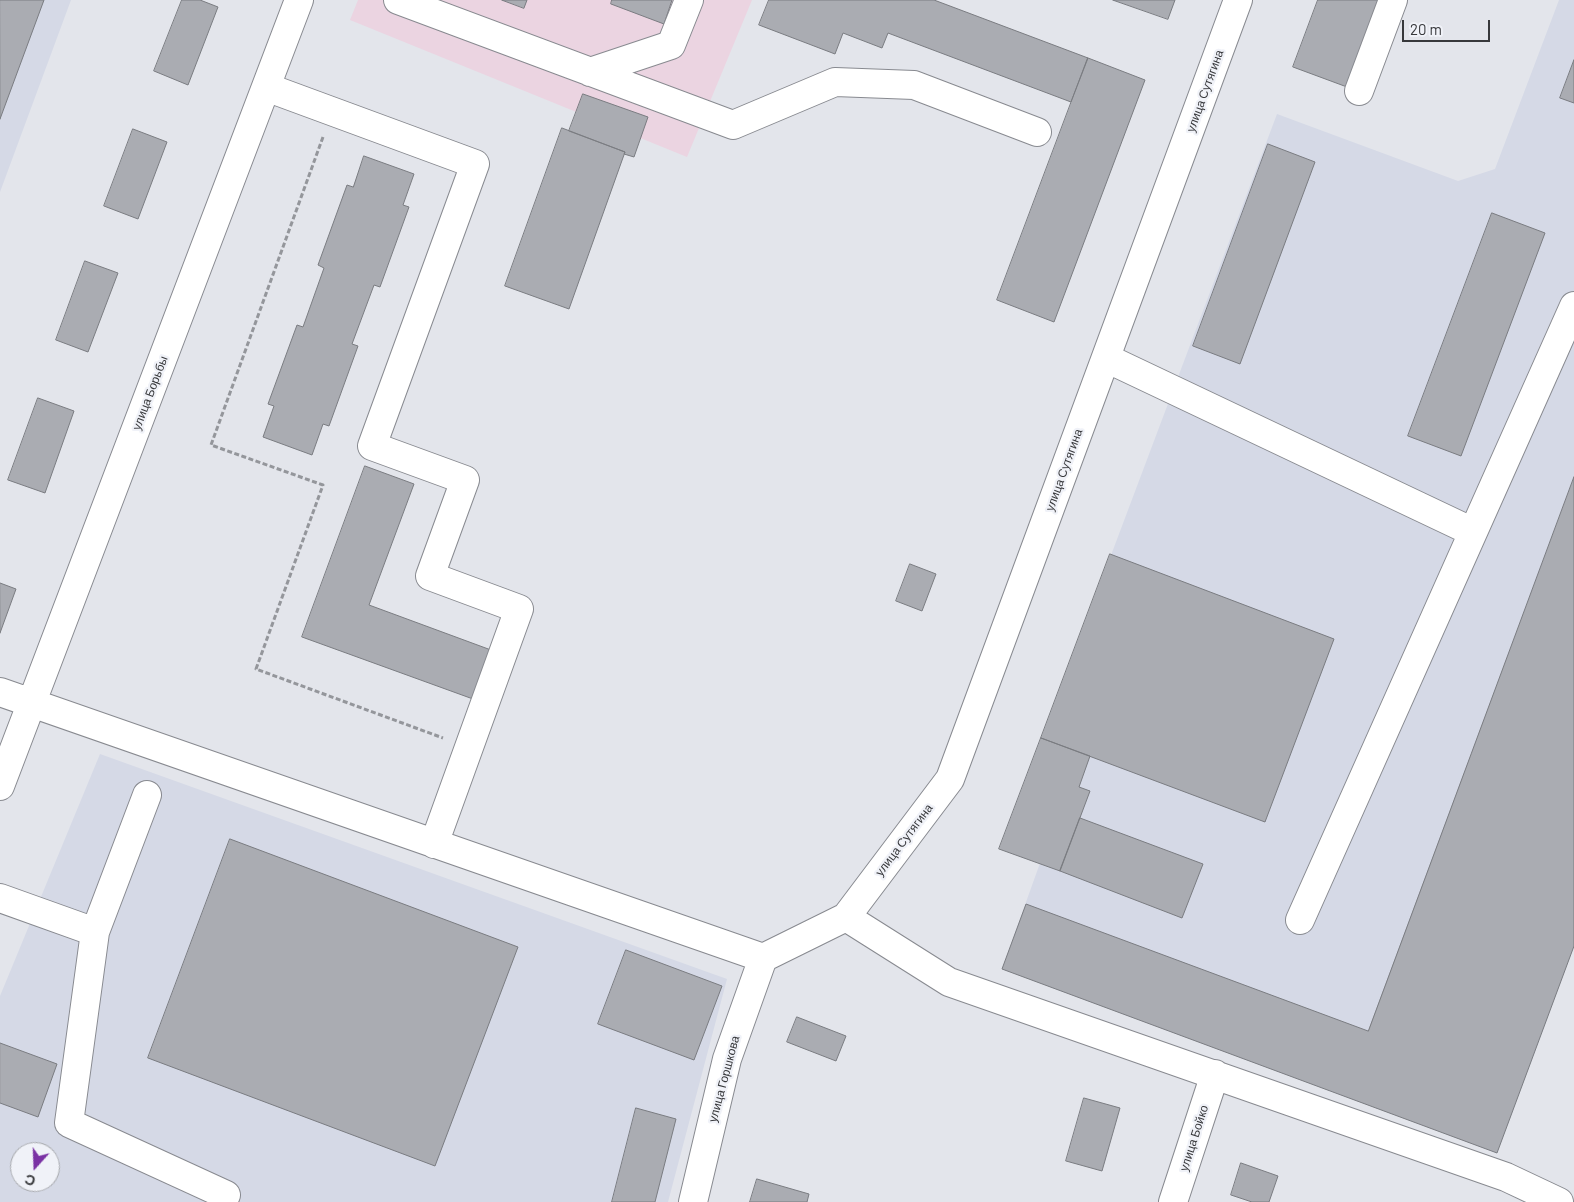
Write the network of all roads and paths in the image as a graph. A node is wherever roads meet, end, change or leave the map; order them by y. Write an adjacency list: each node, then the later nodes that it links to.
1 (299, 0): 7 (street, улица Борьбы)
2 (398, 0): 6 (street)
3 (689, 0): 6 (street)
4 (1238, 0): 12 (street, улица Сутягина)
5 (1393, 0): 8 (street)
6 (590, 72): 10 (street)
7 (266, 88): 9 (street); 15 (street, улица Борьбы)
8 (1359, 91)
9 (333, 112): 16 (street); 16 (path)
10 (1037, 132)
11 (1574, 306): 13 (street)
12 (1106, 358): 13 (street); 21 (street, улица Сутягина)
13 (1473, 532): 22 (street)
14 (0, 692): 15 (street)
15 (32, 704): 17 (street, улица Борьбы); 19 (street)
16 (469, 747): 19 (street)
17 (0, 786)
18 (147, 795): 23 (street)
19 (434, 844): 24 (street)
20 (0, 898): 23 (street)
21 (846, 916): 24 (street); 25 (street)
22 (1300, 920)
23 (95, 932): 27 (street)
24 (763, 958): 28 (street, улица Горшкова)
25 (1215, 1074): 29 (street, улица Бойко); 30 (street)
26 (1574, 1186): 31 (street)
27 (226, 1195)
28 (693, 1202)
29 (1173, 1202)
30 (1559, 1202)
31 (1568, 1202)

